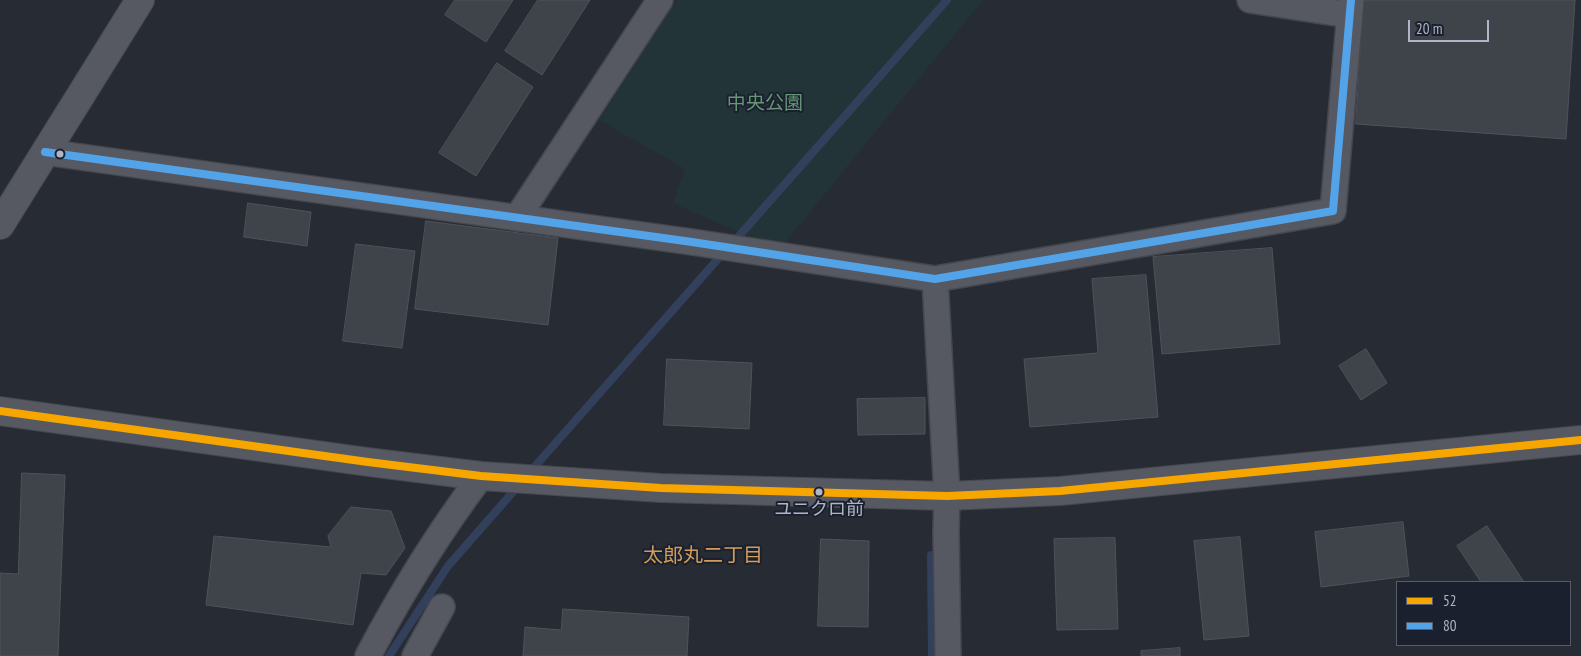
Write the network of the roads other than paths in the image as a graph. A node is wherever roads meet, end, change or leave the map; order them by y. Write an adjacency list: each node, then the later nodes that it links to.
1 (140, 0): 5 (street)
2 (660, 0): 6 (street)
3 (1250, 0): 4 (street)
4 (1350, 8): 8 (street)
5 (45, 152): 6 (street); 7 (street)
6 (517, 218): 8 (street)
7 (0, 225)
8 (935, 280): 12 (street)
9 (0, 411): 11 (street)
10 (1581, 440): 12 (street)
11 (481, 476): 12 (street); 14 (street)
12 (947, 496): 16 (street)
13 (442, 607): 15 (street)
14 (368, 656)
15 (415, 656)
16 (948, 656)

